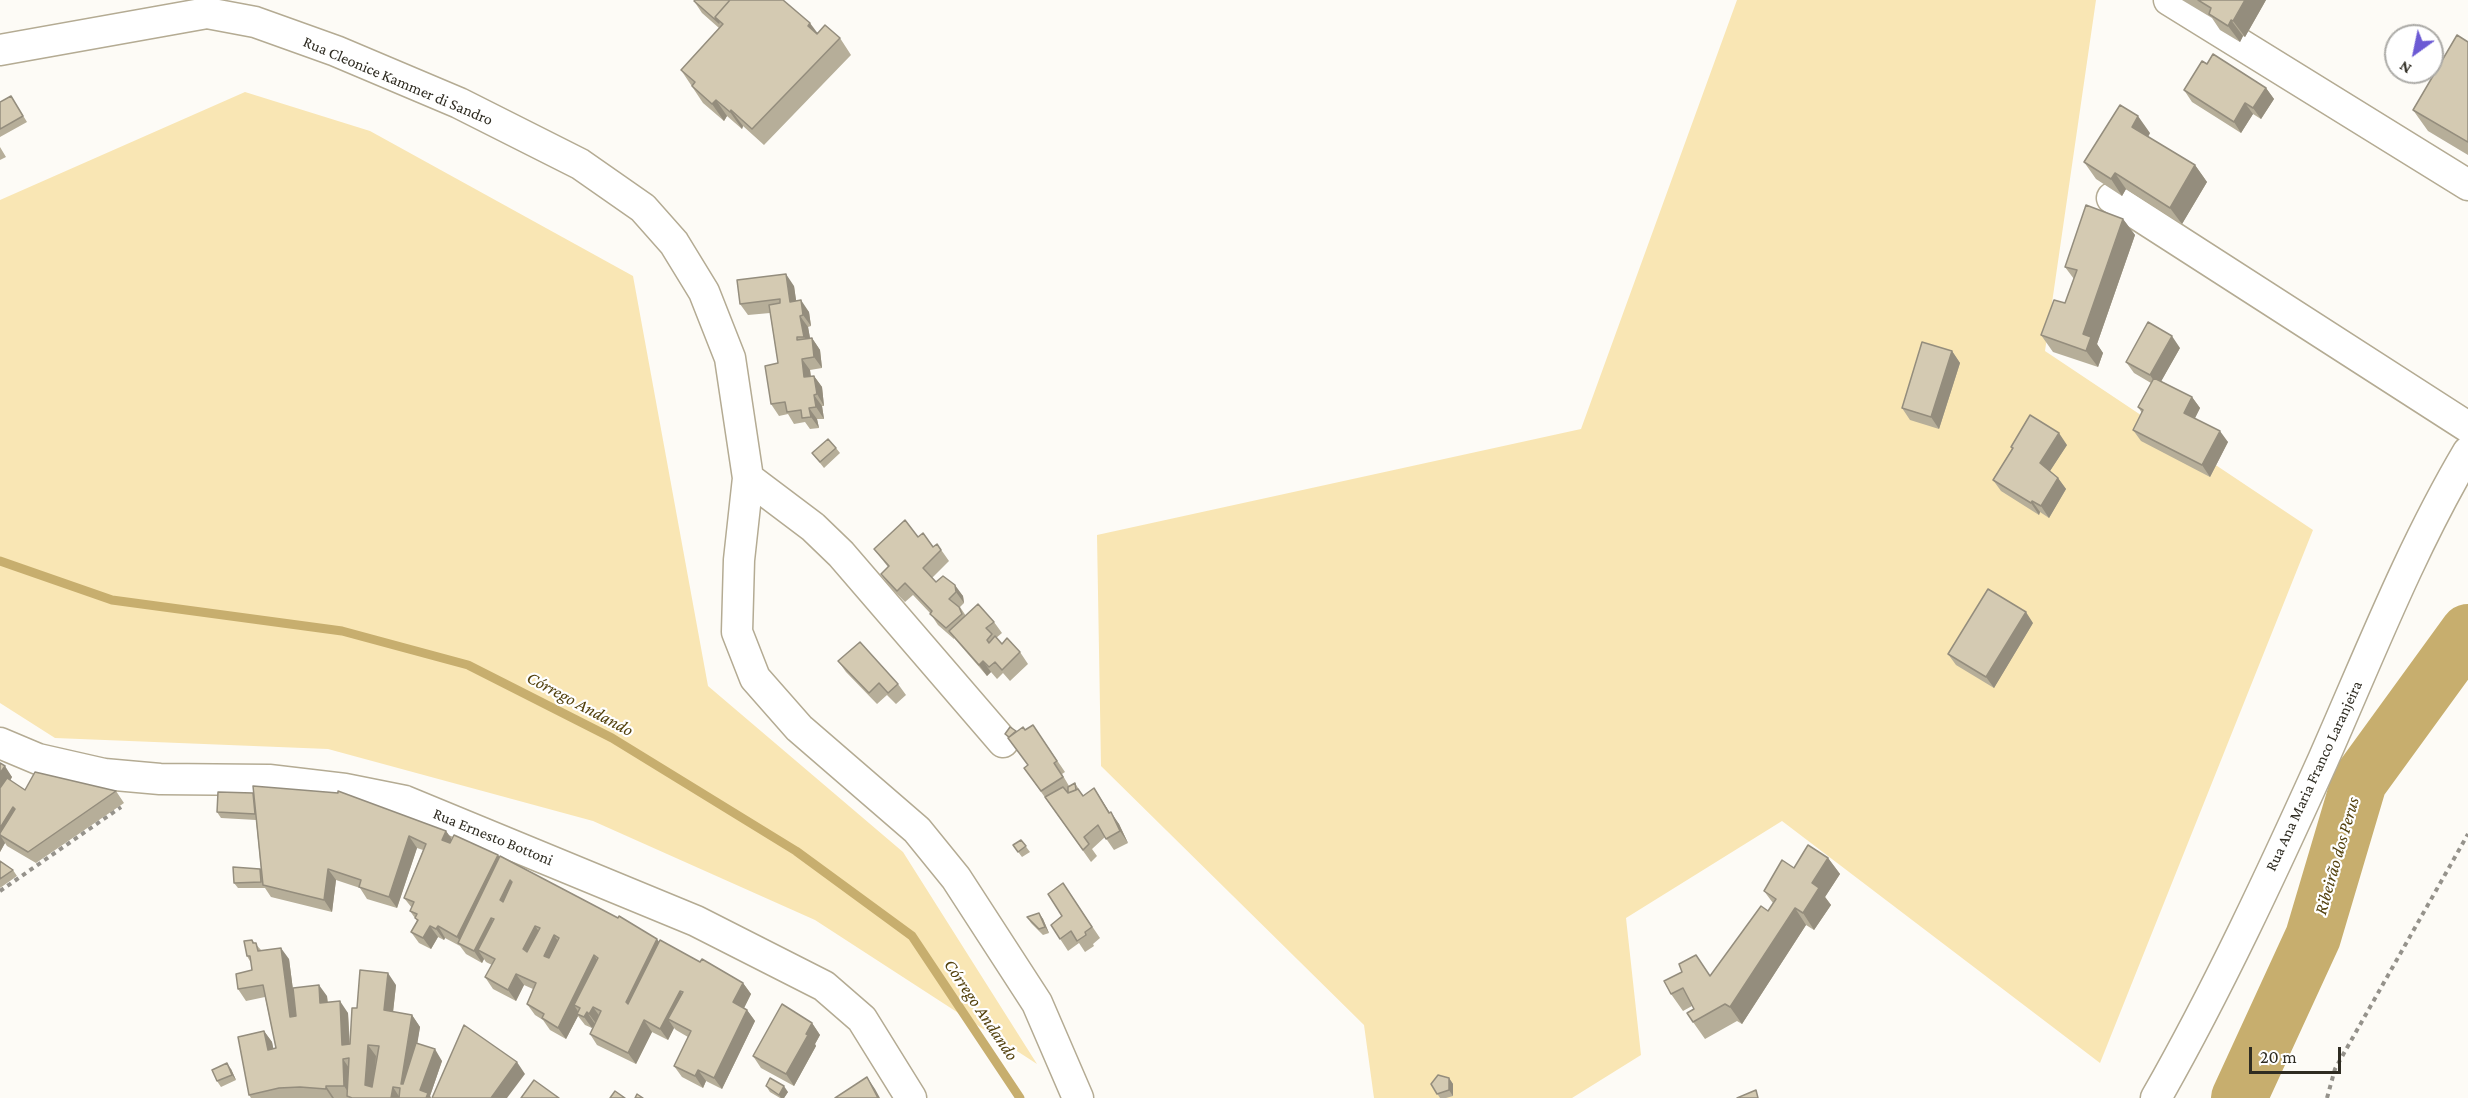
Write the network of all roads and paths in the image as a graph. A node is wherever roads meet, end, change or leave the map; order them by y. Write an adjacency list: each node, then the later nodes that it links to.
1 (2169, 0): 3 (street)
2 (0, 50): 7 (street, Rua Cleonice Kammer di Sandro)
3 (2468, 186)
4 (2112, 198): 5 (street)
5 (2468, 427)
6 (2468, 452): 15 (street, Rua Ana Maria Franco Laranjeira)
7 (748, 478): 8 (street); 14 (street, Rua Cleonice Kammer di Sandro)
8 (1003, 742)
9 (0, 743): 10 (street, Rua Ernesto Bottoni)
10 (160, 778): 12 (path); 13 (street, Rua Ernesto Bottoni)
11 (2468, 834): 16 (path)
12 (0, 891)
13 (911, 1098)
14 (1078, 1098)
15 (2156, 1098)
16 (2327, 1098)

